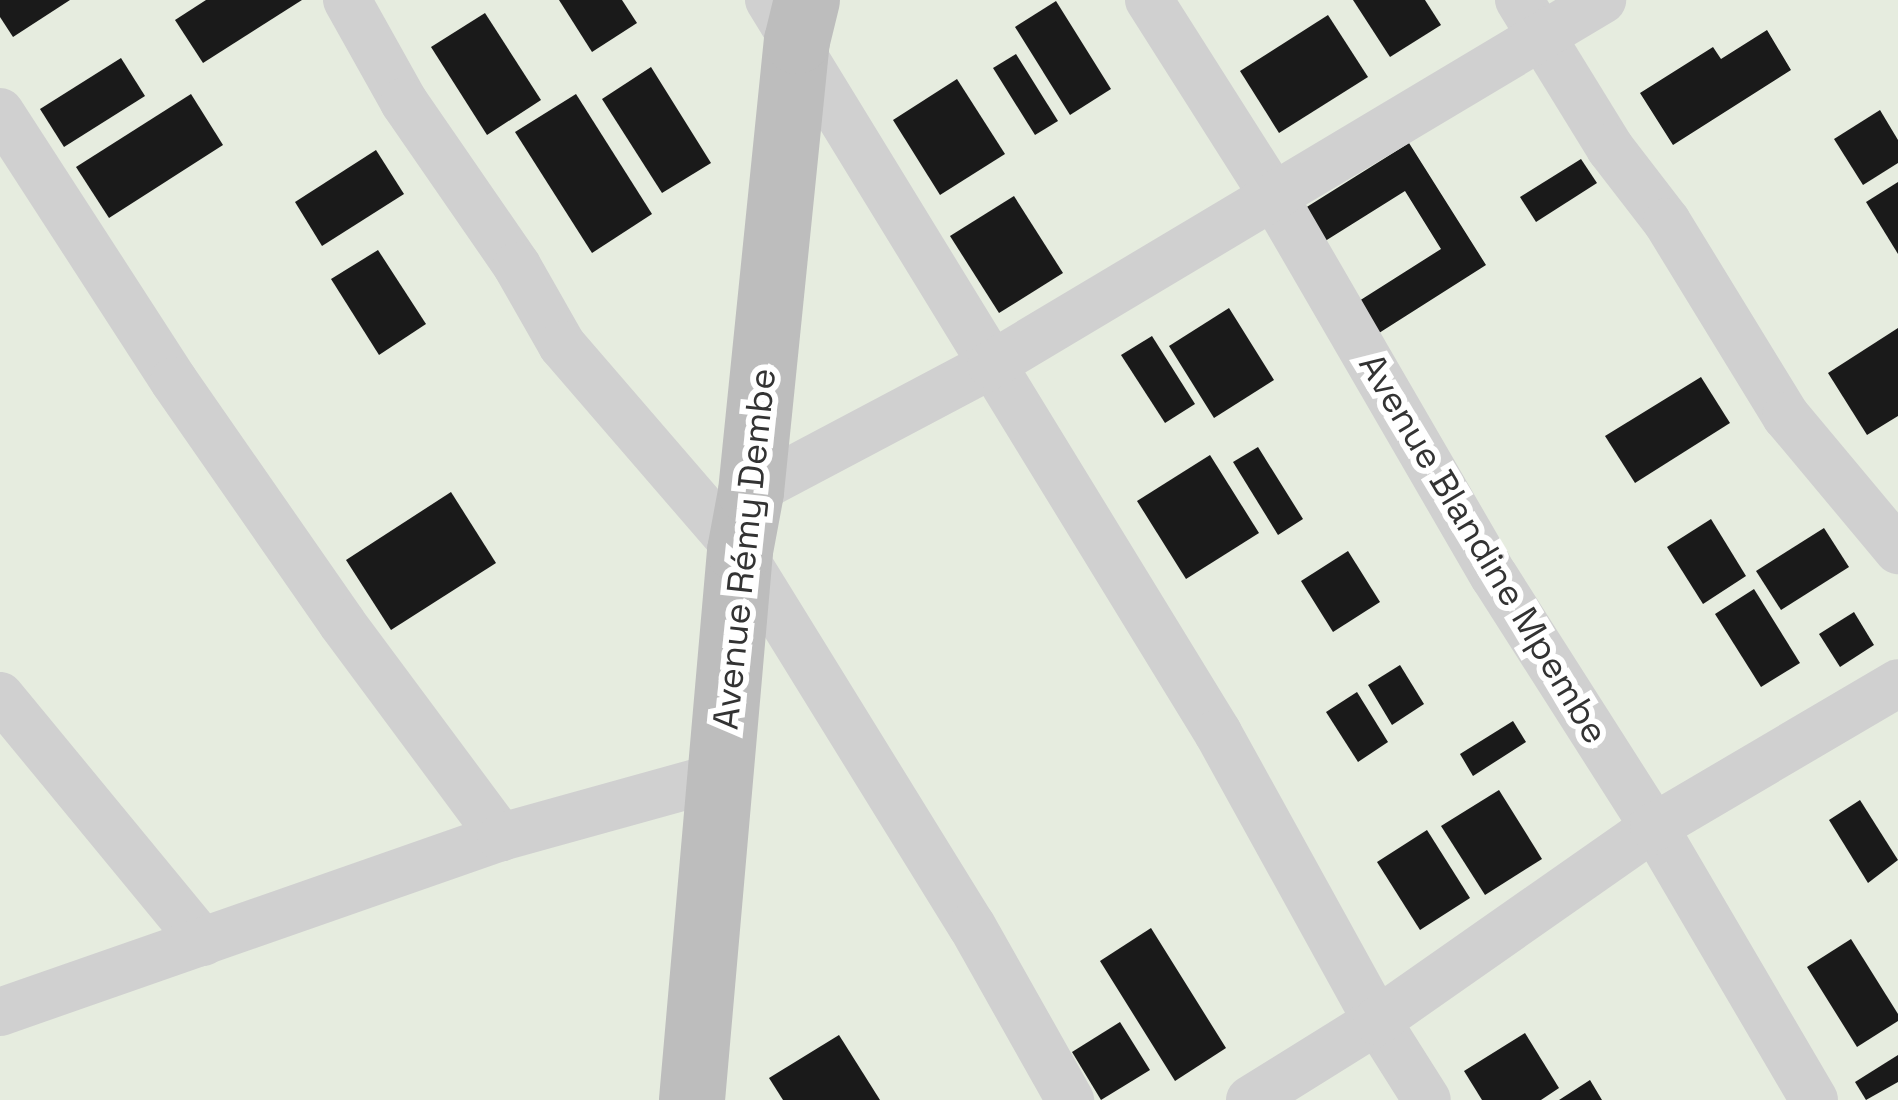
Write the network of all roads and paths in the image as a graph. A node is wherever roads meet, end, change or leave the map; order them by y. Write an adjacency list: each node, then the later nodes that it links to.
1 (347, 0): 9 (street)
2 (1149, 0): 7 (street, Avenue Blandine Mpembe)
3 (1602, 0): 5 (street)
4 (791, 14): 8 (street); 9 (street, Avenue Rémy Dembe)
5 (1530, 17): 7 (street); 10 (street)
6 (0, 112): 15 (street)
7 (1274, 197): 8 (street); 14 (street, Avenue Blandine Mpembe)
8 (992, 365): 9 (street); 18 (street)
9 (746, 521): 13 (street, Avenue Rémy Dembe); 20 (street)
10 (1898, 550)
11 (1898, 683): 14 (street)
12 (0, 696): 16 (street)
13 (722, 776): 15 (street); 19 (street, Avenue Rémy Dembe)
14 (1654, 827): 18 (street); 23 (street, Avenue Blandine Mpembe)
15 (500, 837): 16 (street)
16 (203, 942): 17 (street)
17 (0, 1012)
18 (1377, 1021): 21 (street); 22 (street)
19 (692, 1100)
20 (1070, 1100)
21 (1250, 1100)
22 (1427, 1100)
23 (1814, 1100)

